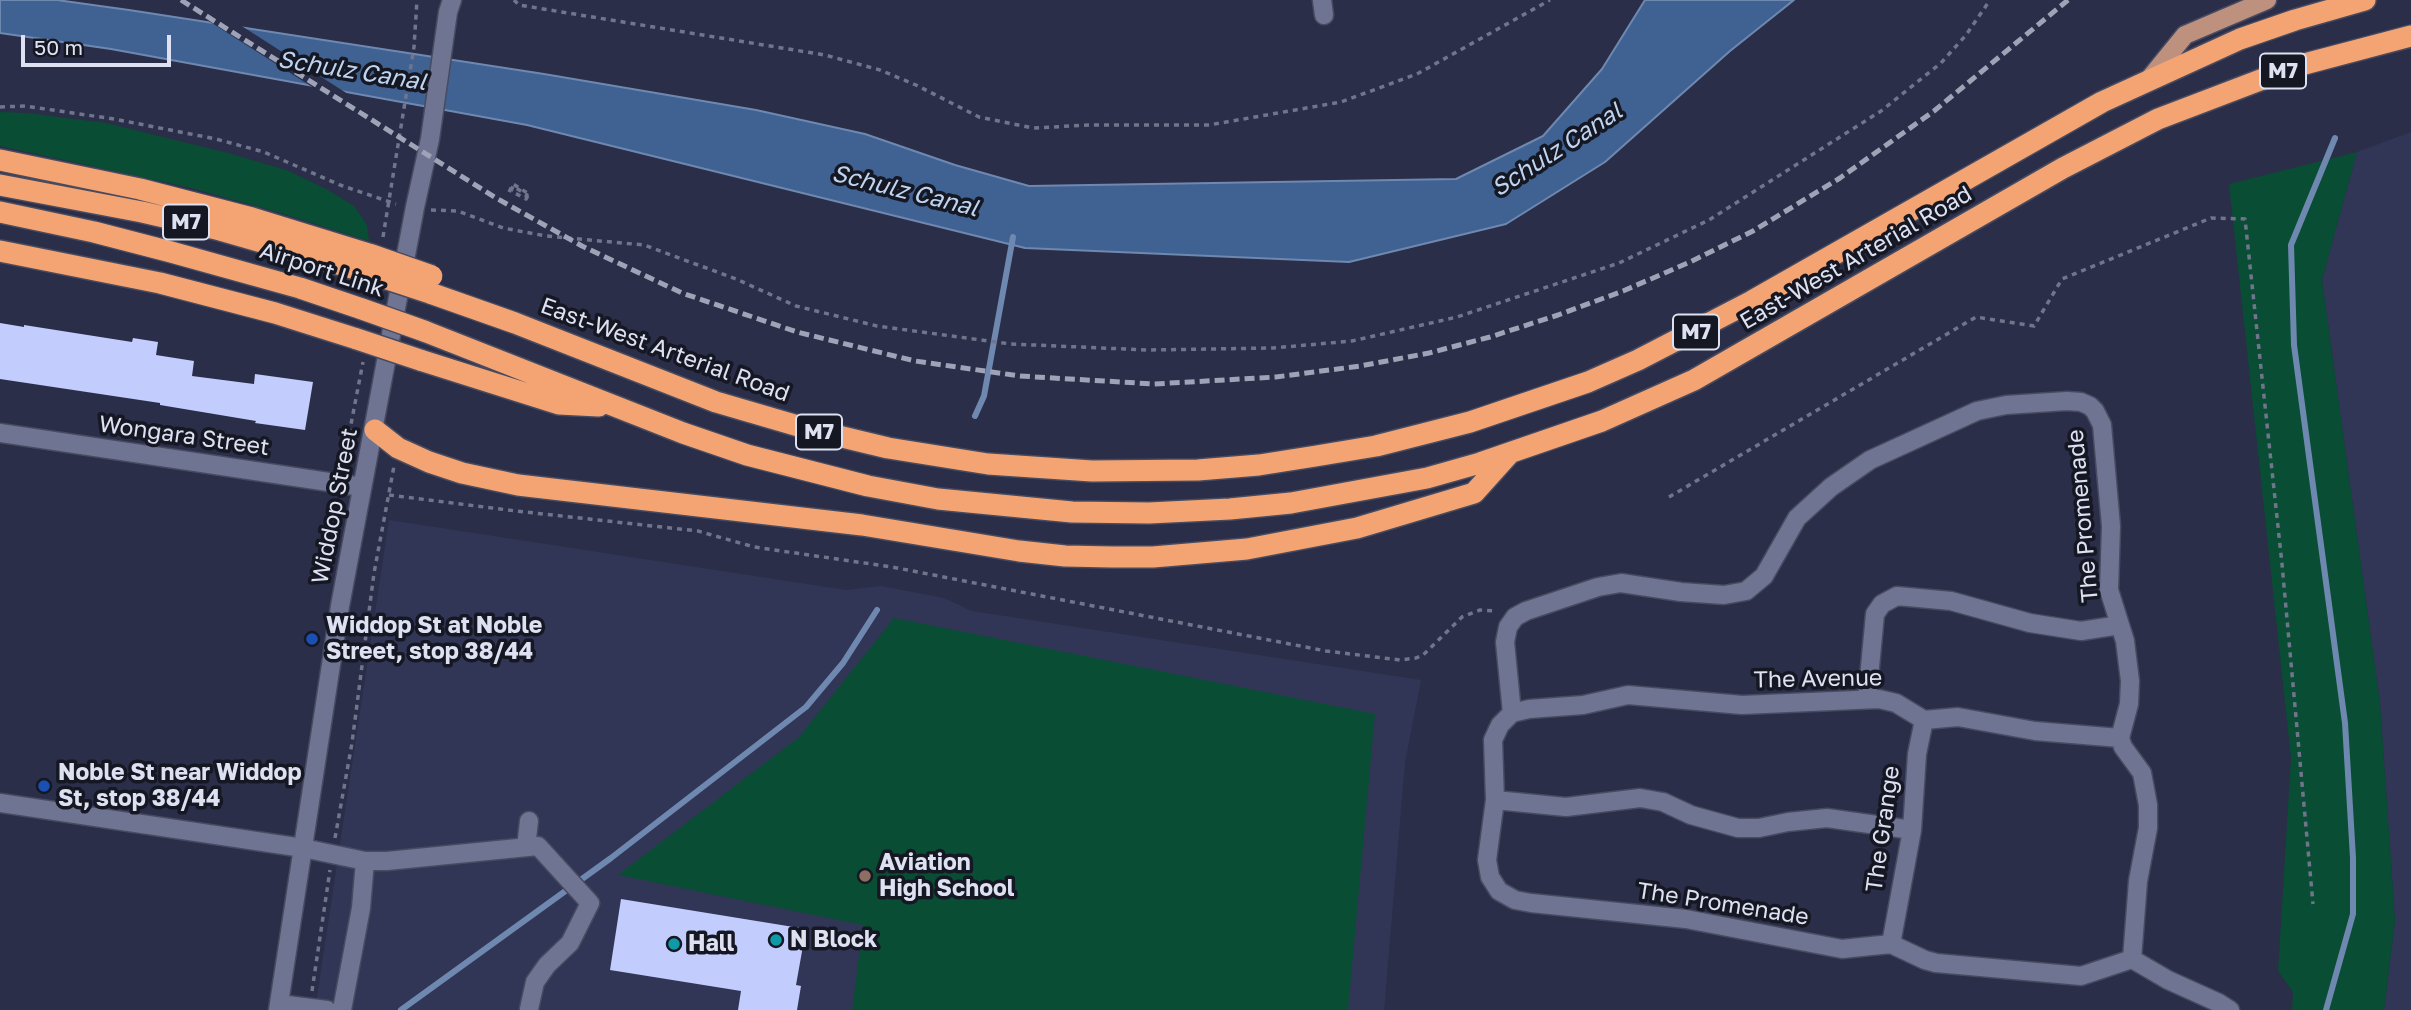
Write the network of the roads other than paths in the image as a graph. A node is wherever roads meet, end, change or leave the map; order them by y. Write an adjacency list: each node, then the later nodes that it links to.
1 (2267, 0): 5 (main road, East-West Arterial Road)
2 (2365, 0): 5 (highway, East-West Arterial Road / M7)
3 (448, 4): 12 (street, Widdop Street)
4 (2411, 36): 14 (highway, East-West Arterial Road / M7)
5 (2150, 78): 10 (highway, East-West Arterial Road / M7, bridge)
6 (0, 160): 10 (highway)
7 (0, 185): 10 (highway, Airport Link / M7)
8 (0, 212): 11 (highway, Airport Link / M7, bridge)
9 (0, 251): 11 (highway, bridge)
10 (371, 264)
11 (619, 407): 14 (highway, East-West Arterial Road / M7)
12 (375, 430): 14 (highway); 15 (street, Widdop Street)
13 (0, 433): 15 (street, Wongara Street)
14 (1512, 452)
15 (362, 487): 26 (street, Widdop Street)
16 (2120, 625): 17 (street); 18 (street, The Promenade); 20 (street, The Promenade)
17 (1867, 699): 18 (street, The Avenue); 19 (street, The Avenue)
18 (1512, 713): 21 (street, The Promenade)
19 (1924, 720): 20 (street); 24 (street, The Grange)
20 (2120, 738): 29 (street)
21 (1495, 800): 24 (street); 28 (street, The Promenade)
22 (0, 803): 26 (street)
23 (530, 821): 25 (street)
24 (1912, 830): 28 (street, The Grange)
25 (526, 847): 27 (street); 32 (street)
26 (303, 848): 27 (street); 30 (street, Widdop Street)
27 (365, 861): 33 (street)
28 (1891, 944): 29 (street)
29 (2132, 959): 34 (street)
30 (279, 1007): 31 (street)
31 (318, 1009)
32 (530, 1009)
33 (342, 1010)
34 (2230, 1010)

